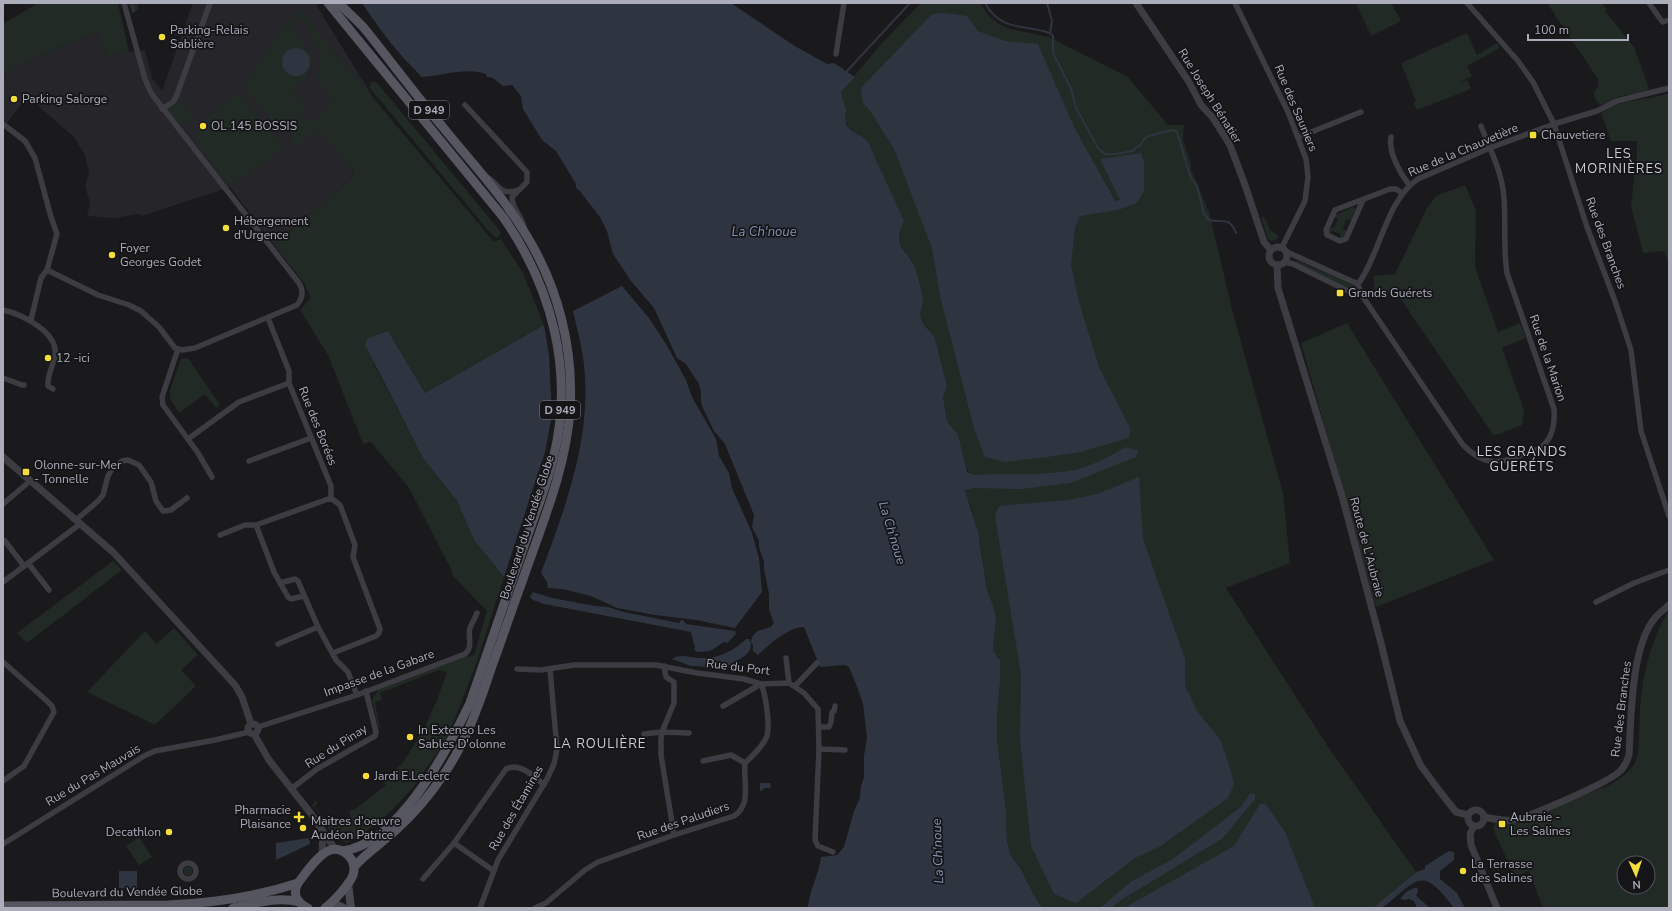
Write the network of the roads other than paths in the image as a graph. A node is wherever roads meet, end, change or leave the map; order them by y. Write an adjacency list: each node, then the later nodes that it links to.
1 (124, 3): 14 (street)
2 (210, 3): 14 (street)
3 (328, 3): 100 (main road, Boulevard du Vendée Globe / D 949)
4 (339, 3): 22 (main road, Boulevard du Vendée Globe / D 949)
5 (844, 3): 11 (street)
6 (1136, 3): 28 (street, Rue Joseph Bénatier)
7 (1235, 3): 19 (street, Rue des Sauniers)
8 (1468, 3): 17 (street, Rue des Branches)
9 (1649, 3): 10 (street)
10 (1669, 20)
11 (836, 54)
12 (1669, 88): 17 (street, Rue de la Chauvetière)
13 (465, 105): 24 (street)
14 (162, 109): 35 (street)
15 (1362, 112): 19 (street)
16 (3, 124): 31 (street)
17 (1554, 124): 21 (street, Rue de la Chauvetière); 51 (street, Rue des Branches)
18 (1481, 126): 21 (street, Rue de la Marion)
19 (1299, 137): 29 (street, Rue des Sauniers)
20 (1391, 137): 23 (street)
21 (1490, 148): 23 (street, Rue de la Chauvetière); 33 (street, Rue de la Marion)
22 (481, 174): 24 (street); 27 (main road, Boulevard du Vendée Globe / D 949)
23 (1409, 185): 25 (street, Rue de la Chauvetière)
24 (518, 190): 27 (street)
25 (1402, 193): 26 (street, Rue de la Chauvetière); 32 (street)
26 (1363, 200): 26 (street, Rue de la Chauvetière)
27 (524, 231): 103 (main road, Boulevard du Vendée Globe / D 949)
28 (1272, 250): 29 (street); 30 (street)
29 (1284, 250): 30 (street); 32 (street)
30 (1281, 263): 33 (street); 93 (street, Route de L'Aubraie)
31 (47, 270): 36 (street); 37 (street)
32 (1358, 284): 33 (street)
33 (1359, 291)
34 (3, 310): 36 (street)
35 (268, 318): 37 (street); 39 (street, Rue des Borées)
36 (31, 320): 41 (street)
37 (178, 349): 43 (street)
38 (3, 378): 40 (street)
39 (289, 383): 42 (street, Rue des Borées); 43 (street)
40 (24, 385)
41 (53, 389)
42 (311, 438): 45 (street); 49 (street, Rue des Borées)
43 (188, 439): 46 (street)
44 (3, 457): 47 (street)
45 (249, 461)
46 (212, 477)
47 (30, 481): 50 (street); 52 (street)
48 (187, 498): 52 (street)
49 (331, 498): 53 (street); 67 (street)
50 (3, 504)
51 (1669, 516)
52 (78, 522): 56 (street); 82 (street)
53 (256, 525): 54 (street); 59 (street)
54 (220, 535)
55 (5, 542): 56 (street)
56 (26, 565): 58 (street); 60 (street)
57 (1669, 570): 62 (street)
58 (3, 582)
59 (280, 583): 61 (street); 61 (street)
60 (49, 590)
61 (304, 596): 65 (street)
62 (1596, 602)
63 (1669, 605): 94 (street, Rue des Branches)
64 (476, 613): 77 (street, Impasse de la Gabare)
65 (318, 627): 66 (street); 67 (street)
66 (278, 644)
67 (332, 653): 78 (street)
68 (786, 658): 74 (street)
69 (3, 662): 90 (street)
70 (817, 663): 76 (street)
71 (664, 666): 73 (street, Rue du Port); 75 (street, Rue du Port); 83 (street)
72 (516, 669): 73 (street, Rue du Port)
73 (550, 669): 91 (street, Rue des Étamines)
74 (789, 683): 75 (street, Rue du Port); 76 (street, Rue du Port)
75 (761, 684): 79 (street); 89 (street)
76 (795, 686): 81 (street, Rue du Port)
77 (366, 691): 78 (street, Impasse de la Gabare); 92 (street, Rue du Pinay)
78 (357, 695): 82 (street, Impasse de la Gabare)
79 (723, 706)
80 (835, 706): 81 (street)
81 (819, 726): 86 (street, Rue du Port)
82 (253, 729): 92 (street); 99 (street, Rue du Pas Mauvais)
83 (662, 732): 84 (street); 85 (street); 97 (street)
84 (689, 733)
85 (644, 734)
86 (819, 749): 87 (street); 101 (street, Rue du Port)
87 (845, 750)
88 (703, 761): 89 (street)
89 (745, 763): 97 (street, Rue des Paludiers)
90 (3, 781)
91 (544, 785): 98 (street); 104 (street, Rue des Étamines)
92 (291, 789): 96 (street)
93 (1468, 815): 94 (street); 95 (street)
94 (1484, 817): 95 (street)
95 (1474, 826): 116 (street)
96 (323, 830): 100 (street); 102 (street)
97 (674, 835): 111 (street, Rue des Paludiers)
98 (454, 843): 104 (street); 105 (street)
99 (3, 844)
100 (339, 850): 102 (main road, Boulevard du Vendée Globe); 103 (main road)
101 (833, 852)
102 (322, 855): 106 (main road)
103 (354, 867): 107 (main road)
104 (494, 871): 115 (street, Rue des Étamines)
105 (423, 879)
106 (298, 883): 108 (main road, Boulevard du Vendée Globe); 109 (main road)
107 (348, 883): 110 (main road); 114 (main road)
108 (3, 906)
109 (304, 906): 112 (main road)
110 (326, 907): 113 (main road)
111 (539, 907)
112 (233, 908)
113 (344, 908)
114 (351, 908)
115 (480, 908)
116 (1497, 908)

